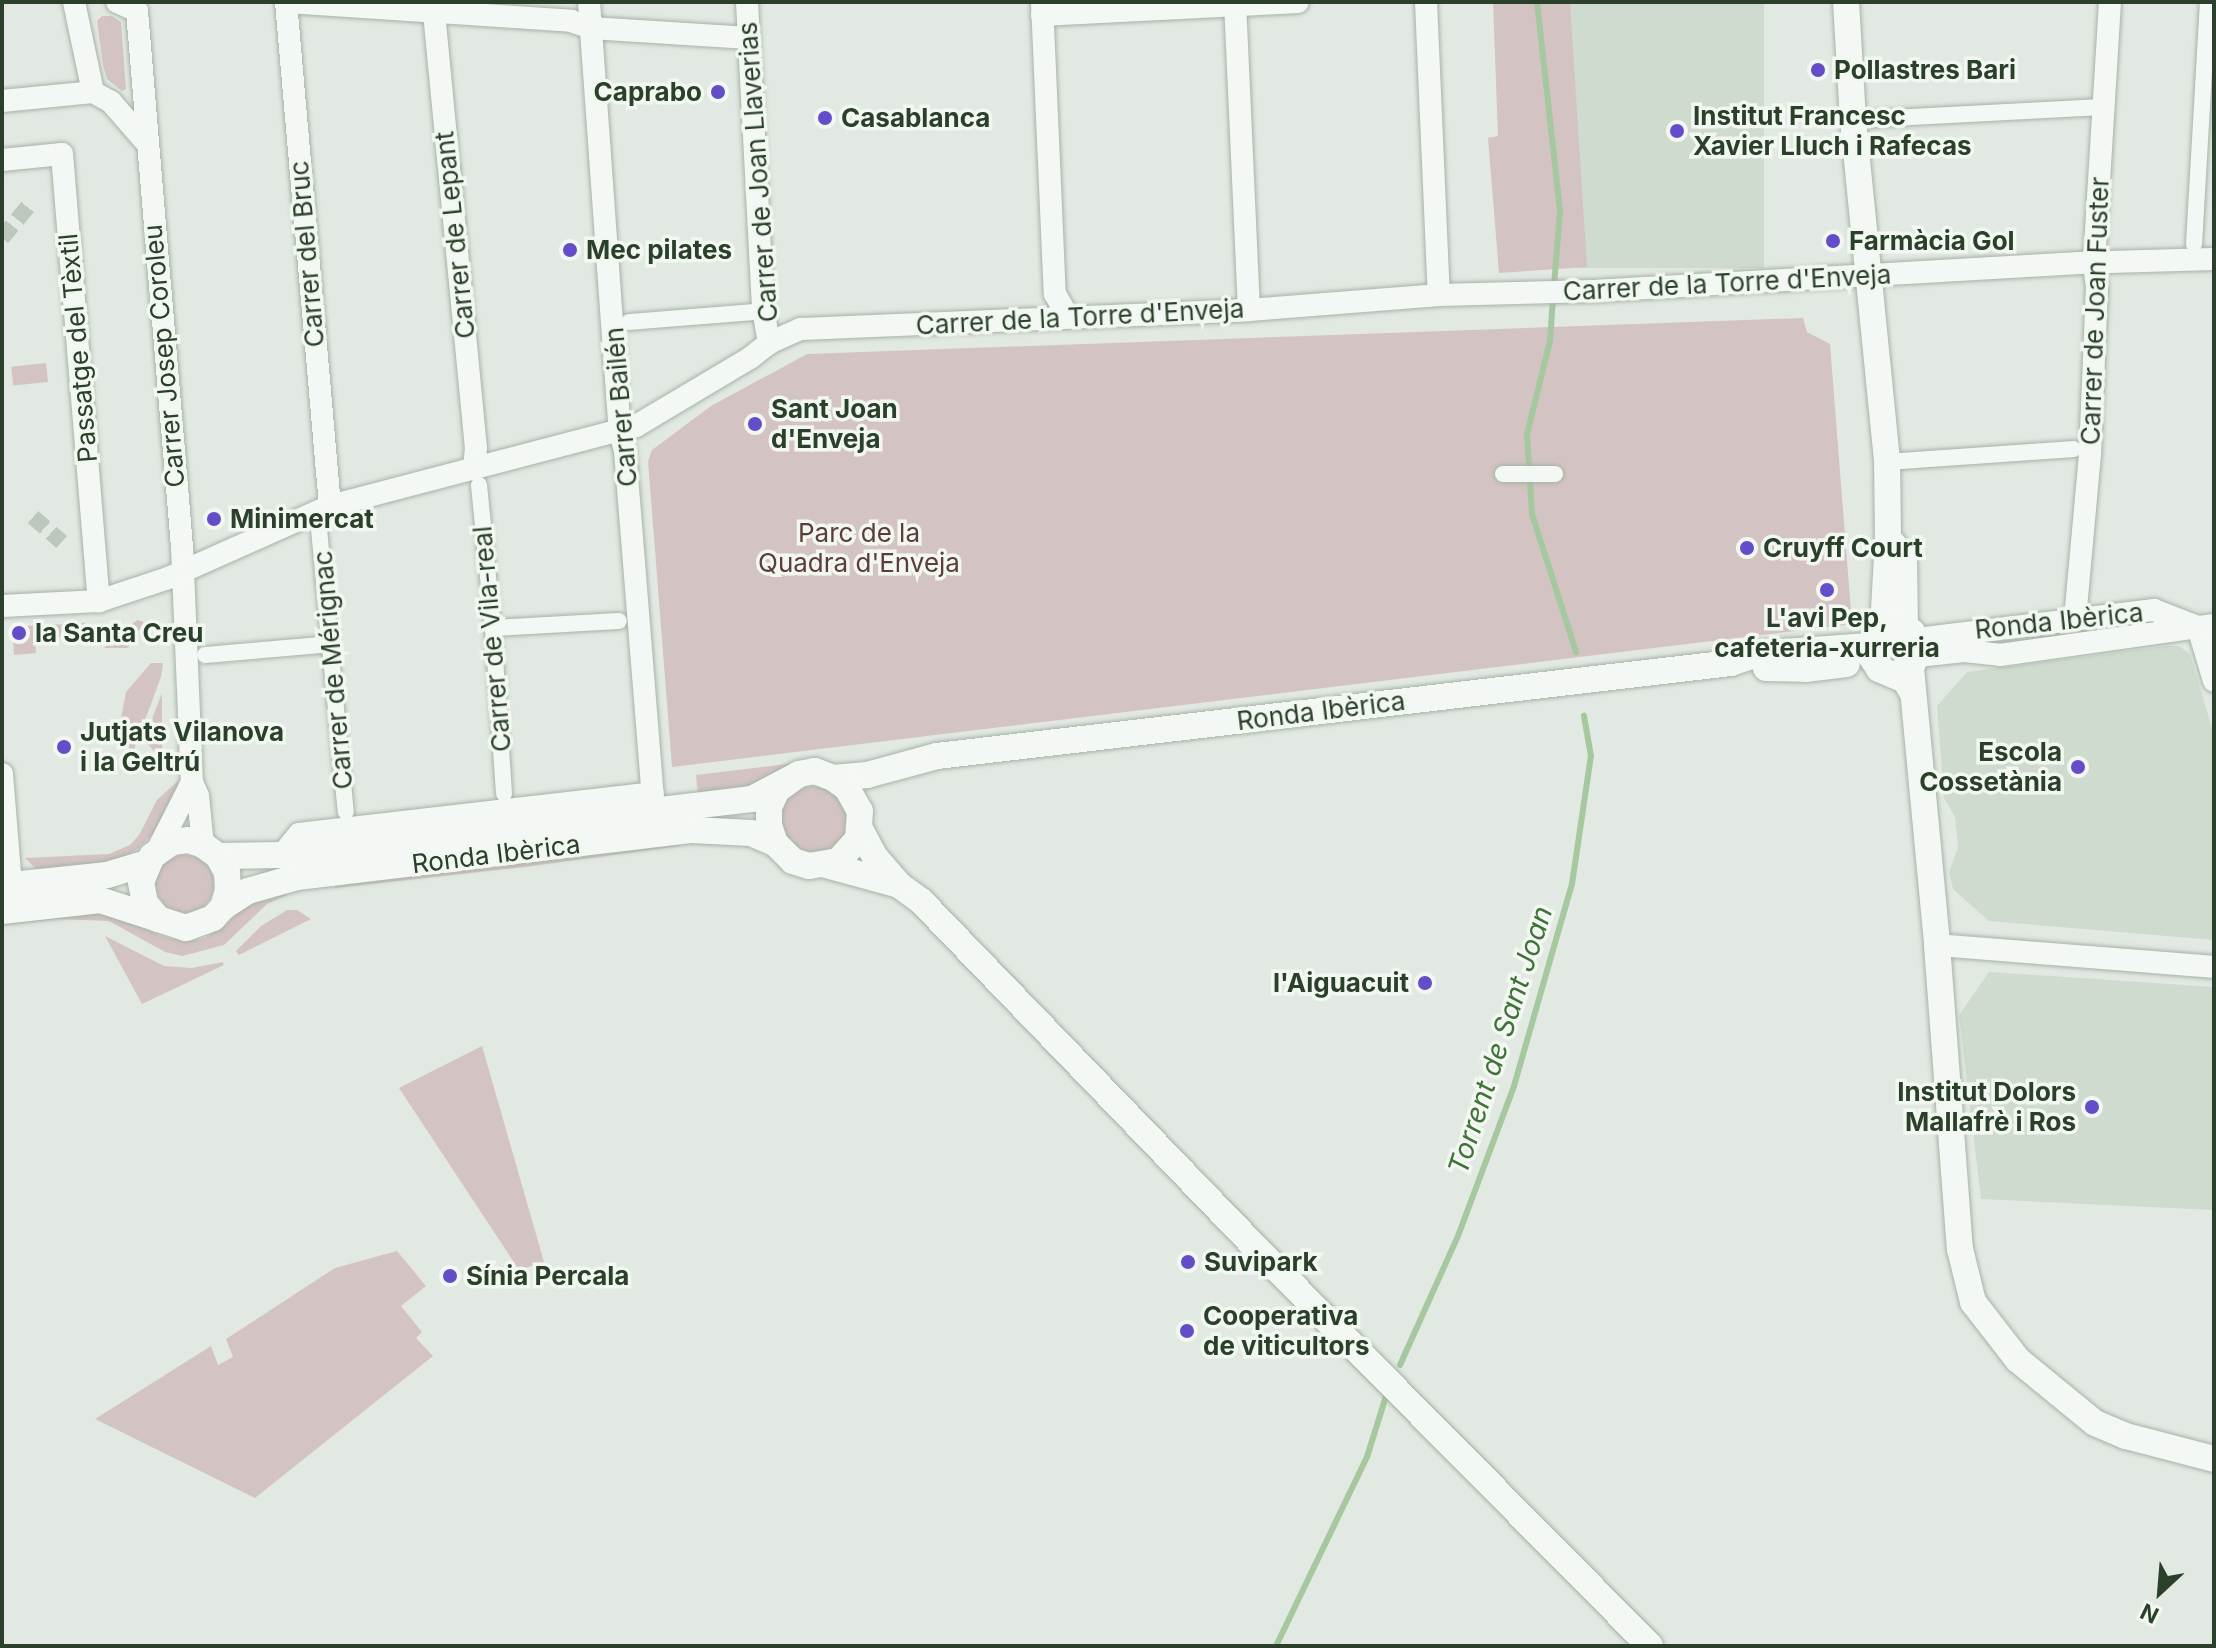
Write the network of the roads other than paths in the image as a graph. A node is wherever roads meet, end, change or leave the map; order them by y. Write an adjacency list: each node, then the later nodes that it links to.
1 (74, 2): 15 (street)
2 (96, 2): 15 (street)
3 (117, 2): 18 (street, Carrer Josep Coroleu)
4 (287, 2): 13 (street); 41 (street, Carrer del Bruc)
5 (589, 2): 16 (street, Carrer Bailén)
6 (747, 2): 17 (street, Carrer de Joan Llaverias)
7 (1298, 2): 12 (street)
8 (1426, 2): 29 (street)
9 (1846, 2): 22 (street)
10 (2110, 2): 21 (street, Carrer de Joan Fuster)
11 (2208, 2): 25 (street)
12 (1235, 4): 14 (street); 30 (street)
13 (433, 7): 16 (street); 40 (street, Carrer de Lepant)
14 (1042, 8): 32 (street)
15 (82, 27): 19 (street)
16 (591, 28): 17 (street); 35 (street, Carrer Bailén)
17 (749, 38): 34 (street, Carrer de Joan Llaverias)
18 (143, 85): 19 (street); 23 (street, Carrer Josep Coroleu)
19 (102, 97): 20 (street); 23 (street)
20 (2, 101)
21 (2104, 107): 22 (street); 27 (street, Carrer de Joan Fuster)
22 (1853, 120): 28 (street)
23 (145, 141): 43 (street, Carrer Josep Coroleu)
24 (2, 160): 44 (street, Passatge del Tèxtil)
25 (2194, 244)
26 (2214, 259): 27 (street, Carrer de la Torre d'Enveja)
27 (2094, 263): 28 (street, Carrer de la Torre d'Enveja); 36 (street, Carrer de Joan Fuster)
28 (1870, 276): 29 (street, Carrer de la Torre d'Enveja); 37 (street)
29 (1439, 295): 30 (street, Carrer de la Torre d'Enveja)
30 (1249, 310): 32 (street, Carrer de la Torre d'Enveja)
31 (753, 312): 33 (street)
32 (1067, 315): 34 (street, Carrer de la Torre d'Enveja)
33 (629, 322)
34 (769, 343): 35 (street, Carrer de la Torre d'Enveja)
35 (620, 432): 40 (street, Carrer de la Torre d'Enveja); 60 (street, Carrer Bailén)
36 (2082, 452): 37 (street); 46 (street, Carrer de Joan Fuster)
37 (1887, 462): 52 (street)
38 (1503, 474): 39 (street)
39 (1555, 474)
40 (476, 477): 41 (street, Carrer de la Torre d'Enveja); 49 (street, Carrer de Vila-real)
41 (330, 506): 43 (street, Carrer de la Torre d'Enveja)
42 (319, 529): 50 (street, Carrer de Mérignac)
43 (182, 571): 44 (street, Carrer de la Torre d'Enveja); 58 (street, Carrer Josep Coroleu)
44 (99, 601): 45 (street, Carrer de la Torre d'Enveja)
45 (2, 606)
46 (2075, 619): 48 (street, Ronda Ibèrica); 52 (street, Ronda Ibèrica)
47 (619, 621): 49 (street)
48 (2206, 626): 52 (street, Ronda Ibèrica); 53 (street)
49 (493, 628): 59 (street, Carrer de Vila-real)
50 (330, 644): 51 (street); 61 (street, Carrer de Mérignac)
51 (205, 655)
52 (1898, 655): 54 (street, Ronda Ibèrica); 72 (street)
53 (2214, 681)
54 (911, 763): 57 (street, Ronda Ibèrica); 62 (street, Ronda Ibèrica)
55 (2, 774): 68 (street)
56 (799, 774): 57 (street, Ronda Ibèrica); 60 (street, Ronda Ibèrica); 63 (street)
57 (833, 778): 62 (street)
58 (192, 782): 64 (street); 65 (street)
59 (504, 794)
60 (653, 802): 64 (street, Ronda Ibèrica)
61 (346, 812)
62 (859, 819): 66 (street, Ronda Ibèrica); 67 (street)
63 (775, 843): 66 (street, Ronda Ibèrica); 69 (street, Ronda Ibèrica)
64 (211, 850): 65 (street, Ronda Ibèrica); 69 (street)
65 (152, 856): 68 (street, Ronda Ibèrica); 71 (street)
66 (826, 865): 67 (street)
67 (899, 885): 75 (street)
68 (7, 886)
69 (223, 907): 71 (street, Ronda Ibèrica)
70 (2, 911): 71 (street, Ronda Ibèrica)
71 (158, 919)
72 (1937, 945): 73 (street); 74 (street)
73 (2214, 967)
74 (2214, 1459)
75 (1650, 1646)

